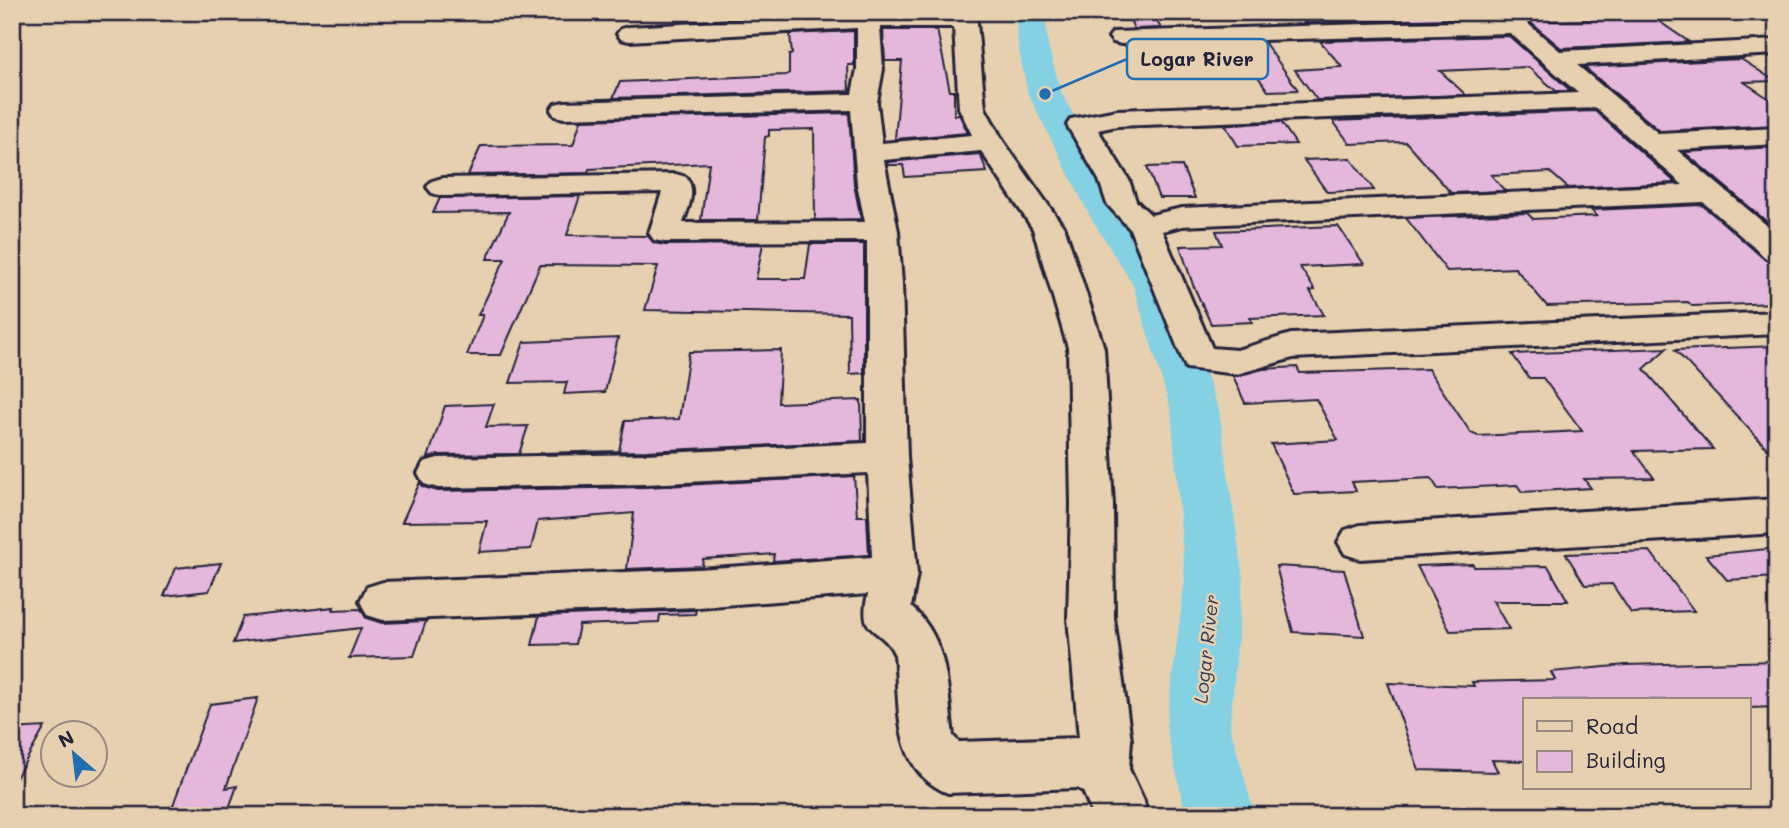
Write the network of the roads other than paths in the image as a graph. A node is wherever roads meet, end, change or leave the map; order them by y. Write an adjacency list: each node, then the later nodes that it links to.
1 (865, 16): 2 (street); 4 (street); 9 (street)
2 (966, 16): 12 (street)
3 (1508, 19): 5 (street); 7 (street)
4 (629, 34)
5 (1121, 37)
6 (1777, 47): 7 (street)
7 (1555, 59): 8 (street)
8 (1603, 100): 13 (street); 17 (street)
9 (864, 102): 10 (street); 14 (street)
10 (564, 110)
11 (1777, 136): 13 (street)
12 (989, 142): 14 (street); 27 (street)
13 (1654, 143): 16 (street)
14 (870, 153): 18 (street)
15 (442, 187): 18 (street)
16 (1712, 193): 17 (street); 19 (street)
17 (1144, 226): 20 (street)
18 (881, 231): 21 (street)
19 (1777, 251)
20 (1777, 323)
21 (887, 457): 22 (street); 25 (street)
22 (438, 473)
23 (1777, 516): 24 (street)
24 (1360, 542)
25 (895, 574): 26 (street); 27 (street)
26 (383, 601)
27 (1111, 794)

